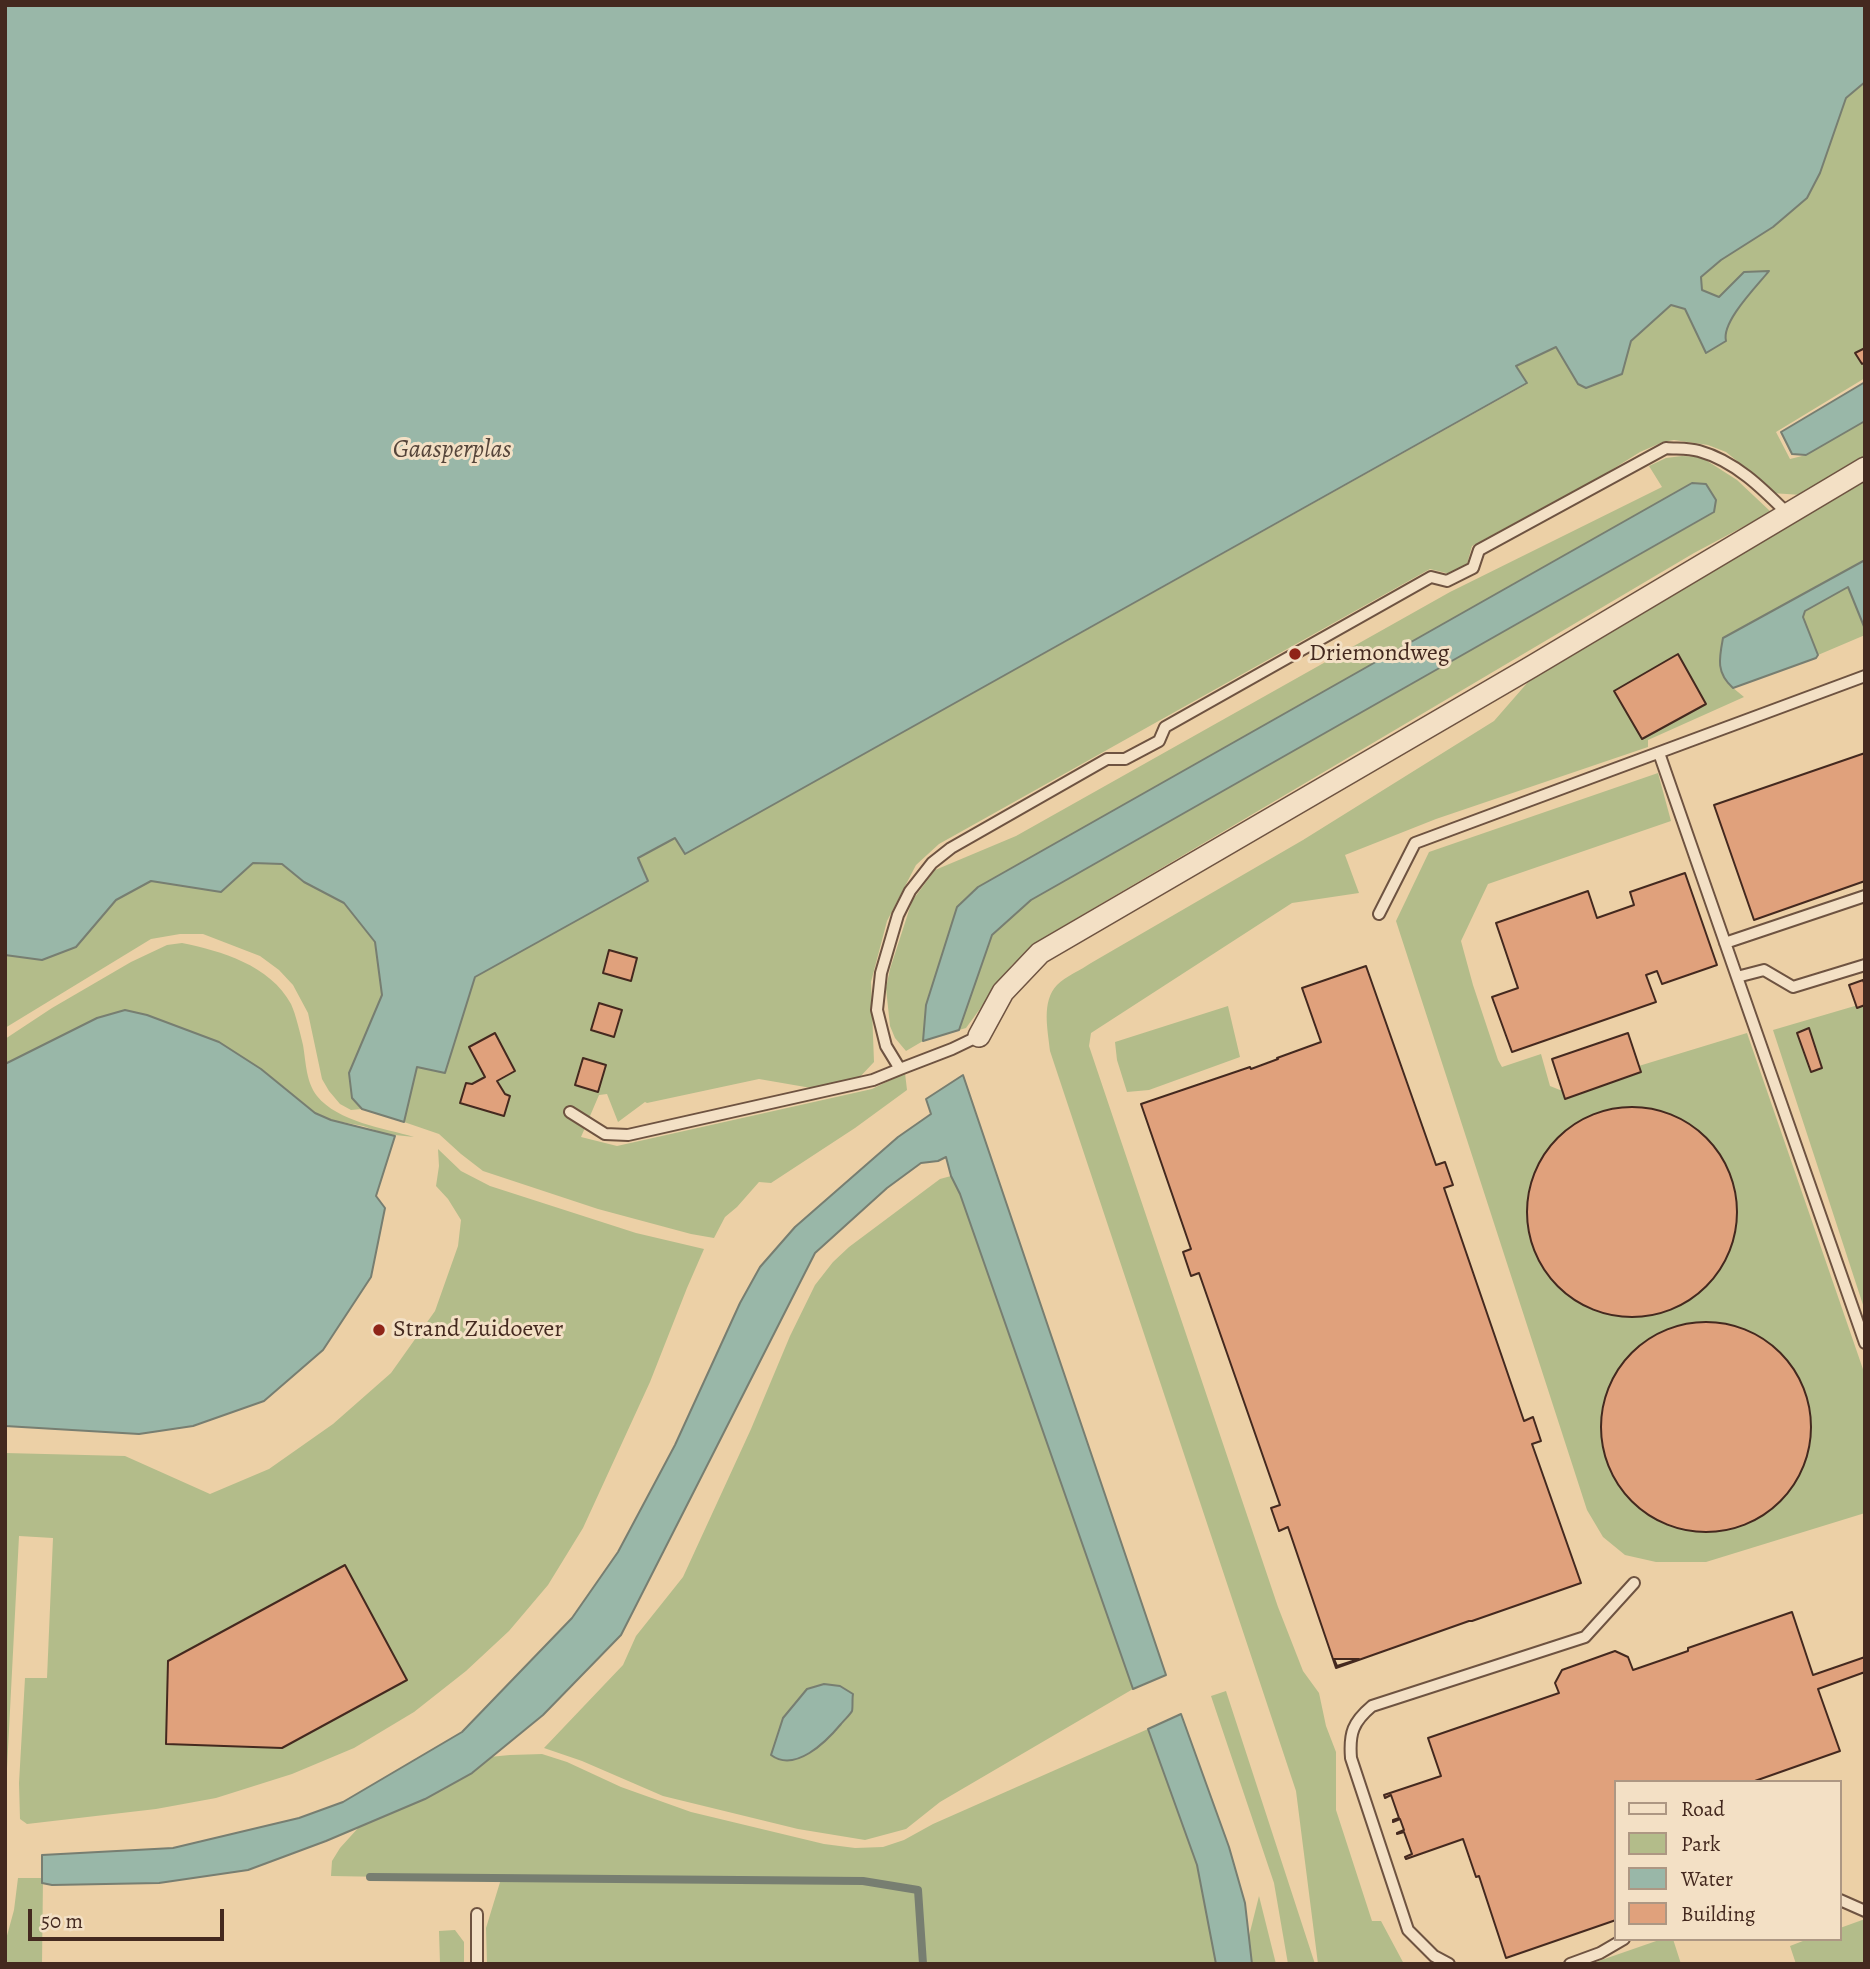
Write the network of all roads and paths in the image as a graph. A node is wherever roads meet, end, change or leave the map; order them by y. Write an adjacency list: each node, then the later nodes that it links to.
1 (1865, 468): 2 (street)
2 (1788, 514): 10 (street); 11 (lane)
3 (1865, 676): 4 (lane)
4 (1659, 753): 6 (lane); 7 (lane)
5 (1865, 896): 7 (lane)
6 (1380, 914)
7 (1725, 943): 9 (lane)
8 (1865, 965): 9 (lane)
9 (1737, 977): 13 (lane)
10 (979, 1036): 11 (lane)
11 (900, 1069): 12 (lane)
12 (570, 1112)
13 (1865, 1343)
14 (1634, 1583): 20 (lane)
15 (1842, 1901): 16 (lane)
16 (1865, 1911)
17 (477, 1914): 19 (lane)
18 (1622, 1941): 21 (lane)
19 (477, 1964)
20 (1450, 1964)
21 (1570, 1964)

